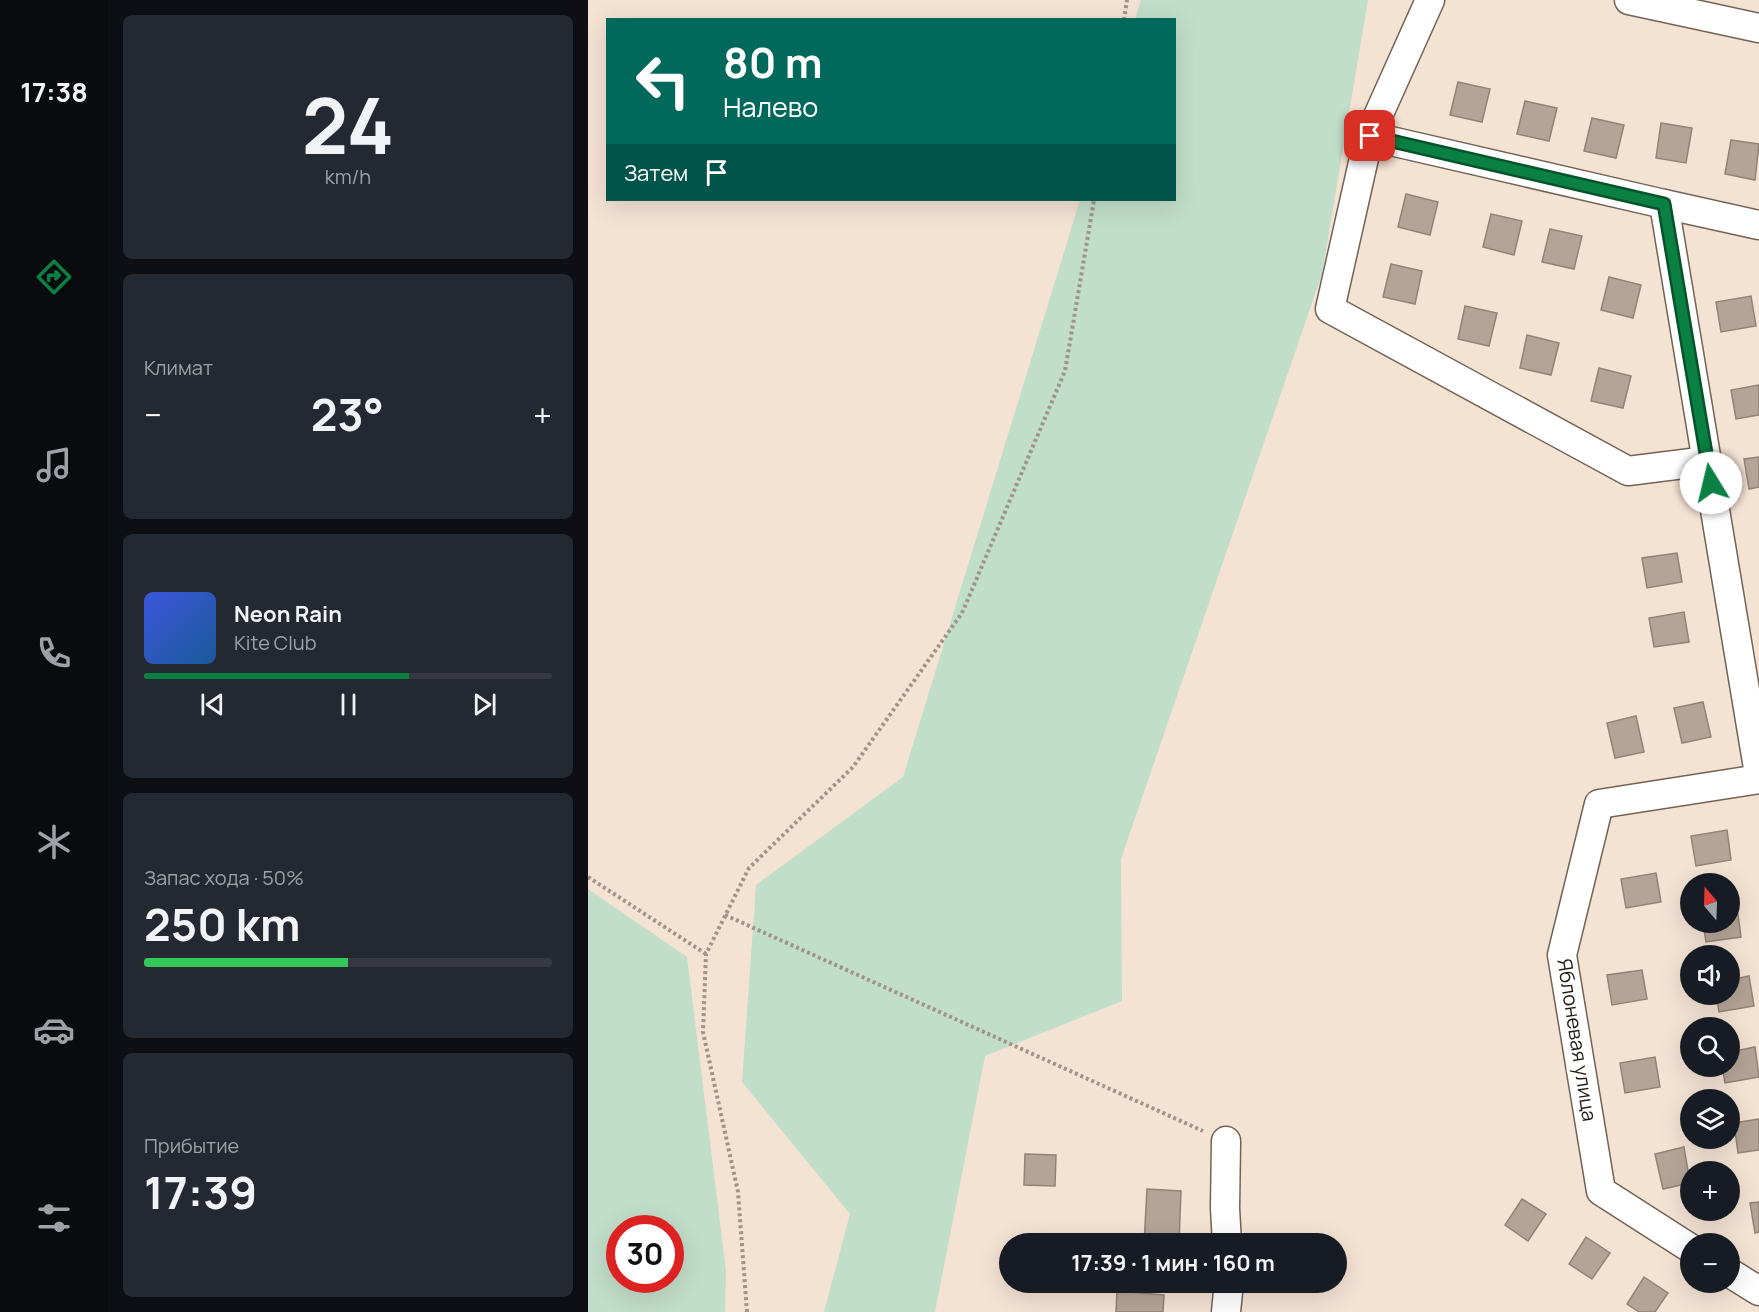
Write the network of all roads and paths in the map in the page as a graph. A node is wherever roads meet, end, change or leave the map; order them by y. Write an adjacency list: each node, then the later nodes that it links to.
1 (1127, 0): 4 (path)
2 (1430, 0): 6 (street)
3 (1629, 0): 5 (street)
4 (1124, 18)
5 (1759, 28)
6 (1370, 136): 8 (street); 10 (street)
7 (1094, 201): 14 (path)
8 (1664, 204): 9 (street); 10 (street)
9 (1759, 225)
10 (1707, 461): 11 (street)
11 (1759, 774)
12 (1759, 779): 18 (street, Яблоневая улица)
13 (588, 877): 15 (path)
14 (725, 915): 15 (path); 16 (path)
15 (706, 954): 22 (path)
16 (1226, 1141): 17 (street)
17 (1226, 1233)
18 (1680, 1242)
19 (1740, 1280): 20 (street)
20 (1759, 1292)
21 (1228, 1293): 23 (street)
22 (747, 1312)
23 (1226, 1312)

